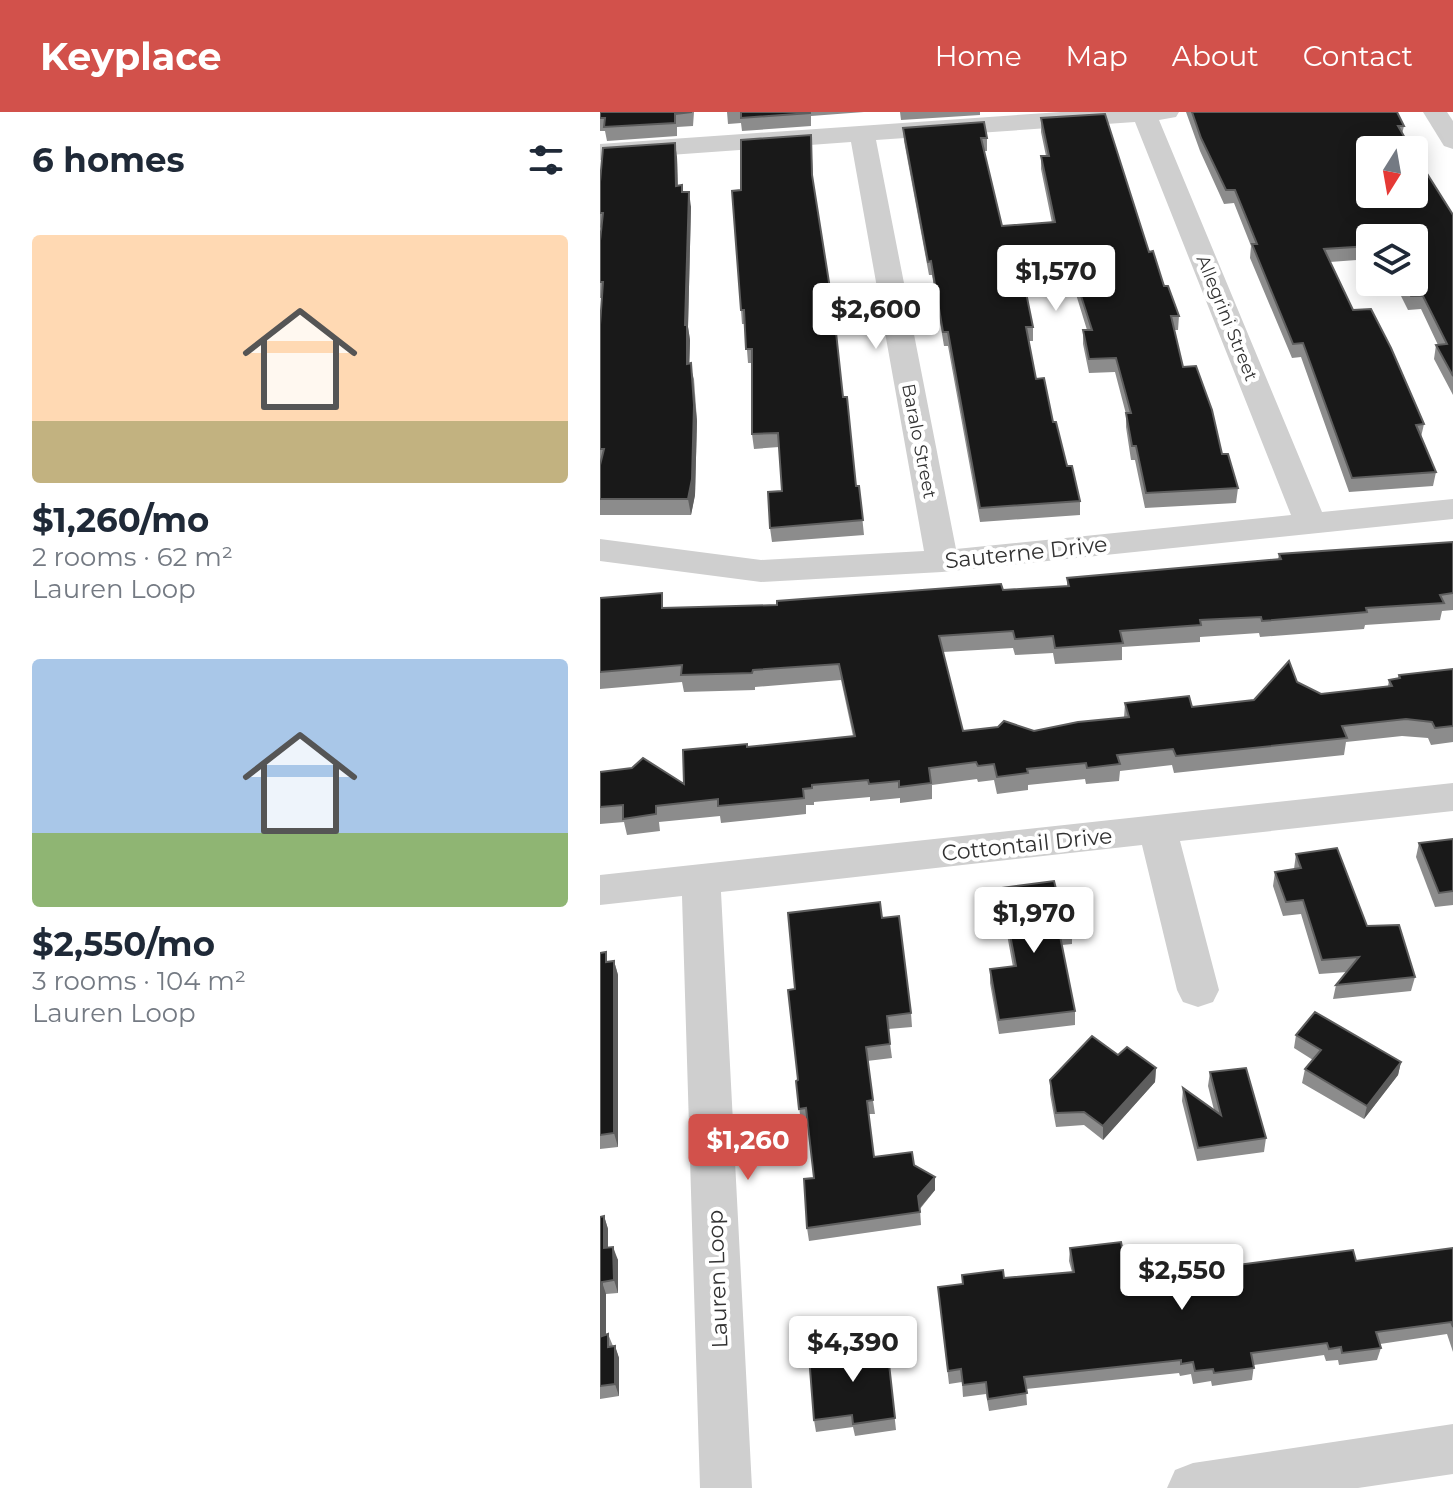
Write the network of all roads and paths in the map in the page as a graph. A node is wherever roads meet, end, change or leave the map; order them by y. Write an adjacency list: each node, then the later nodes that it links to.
1 (1435, 112): 4 (street)
2 (1156, 113): 3 (street); 7 (street, Allegrini Street)
3 (862, 132): 5 (street); 9 (street, Baralo Street)
4 (1453, 141)
5 (600, 152)
6 (1453, 509): 7 (street, Sauterne Drive)
7 (1310, 523): 9 (street, Sauterne Drive)
8 (600, 550): 9 (street, Sauterne Drive)
9 (942, 561)
10 (1453, 797): 11 (street, Cottontail Drive)
11 (1158, 830): 12 (street, Cottontail Drive); 14 (street)
12 (701, 879): 13 (street, Cottontail Drive); 16 (street, Lauren Loop)
13 (600, 890)
14 (1198, 990)
15 (1453, 1449): 17 (street)
16 (726, 1488)
17 (1193, 1488)

